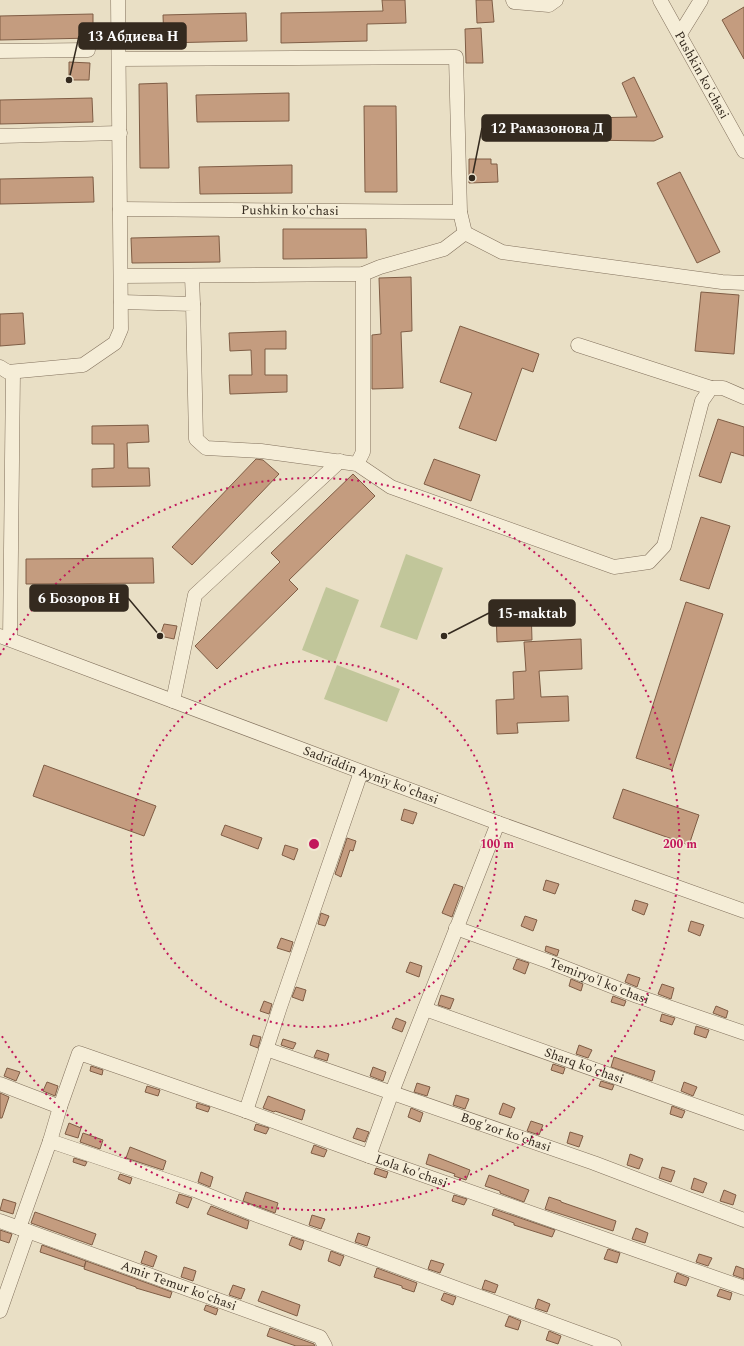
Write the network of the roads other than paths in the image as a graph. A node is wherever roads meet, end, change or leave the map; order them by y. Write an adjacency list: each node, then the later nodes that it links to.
1 (118, 0): 9 (street)
2 (513, 0): 3 (street)
3 (556, 0)
4 (660, 0): 6 (street, Pushkin ko'chasi)
5 (701, 0): 6 (street)
6 (680, 34): 12 (street, Pushkin ko'chasi)
7 (88, 50): 8 (street)
8 (0, 51)
9 (119, 59): 10 (street); 14 (street)
10 (120, 133): 11 (street); 13 (street)
11 (0, 136)
12 (744, 151)
13 (120, 209): 14 (street, Pushkin ko'chasi); 17 (street)
14 (460, 212): 15 (street)
15 (465, 234): 16 (street); 19 (street)
16 (363, 274): 18 (street); 27 (street)
17 (121, 276): 18 (street); 20 (street)
18 (192, 276): 21 (street)
19 (744, 283)
20 (121, 302): 21 (street); 23 (street)
21 (193, 304): 26 (street)
22 (578, 345): 24 (street)
23 (6, 369): 28 (street)
24 (711, 388): 25 (street); 27 (street)
25 (744, 396)
26 (340, 461): 27 (street); 29 (street)
27 (357, 464)
28 (5, 638): 29 (street, Sadriddin Ayniy ko'chasi)
29 (173, 701): 30 (street, Sadriddin Ayniy ko'chasi)
30 (361, 772): 31 (street, Sadriddin Ayniy ko'chasi); 36 (street)
31 (498, 823): 32 (street, Sadriddin Ayniy ko'chasi); 33 (street)
32 (744, 911)
33 (456, 928): 34 (street); 35 (street, Temiryo'l ko'chasi)
34 (425, 1009): 38 (street); 41 (street, Sharq ko'chasi)
35 (744, 1033)
36 (266, 1049): 38 (street, Bog'zor ko'chasi); 40 (street)
37 (0, 1084): 39 (street)
38 (392, 1092): 43 (street); 44 (street, Bog'zor ko'chasi)
39 (60, 1107): 40 (street, Lola ko'chasi); 42 (street)
40 (246, 1111): 43 (street, Lola ko'chasi)
41 (744, 1123)
42 (50, 1141): 46 (street); 50 (street)
43 (369, 1156): 47 (street, Lola ko'chasi)
44 (744, 1220)
45 (0, 1221): 46 (street, Amir Temur ko'chasi)
46 (24, 1230): 48 (street); 49 (street, Amir Temur ko'chasi)
47 (744, 1288)
48 (0, 1311)
49 (325, 1346)
50 (614, 1346)

